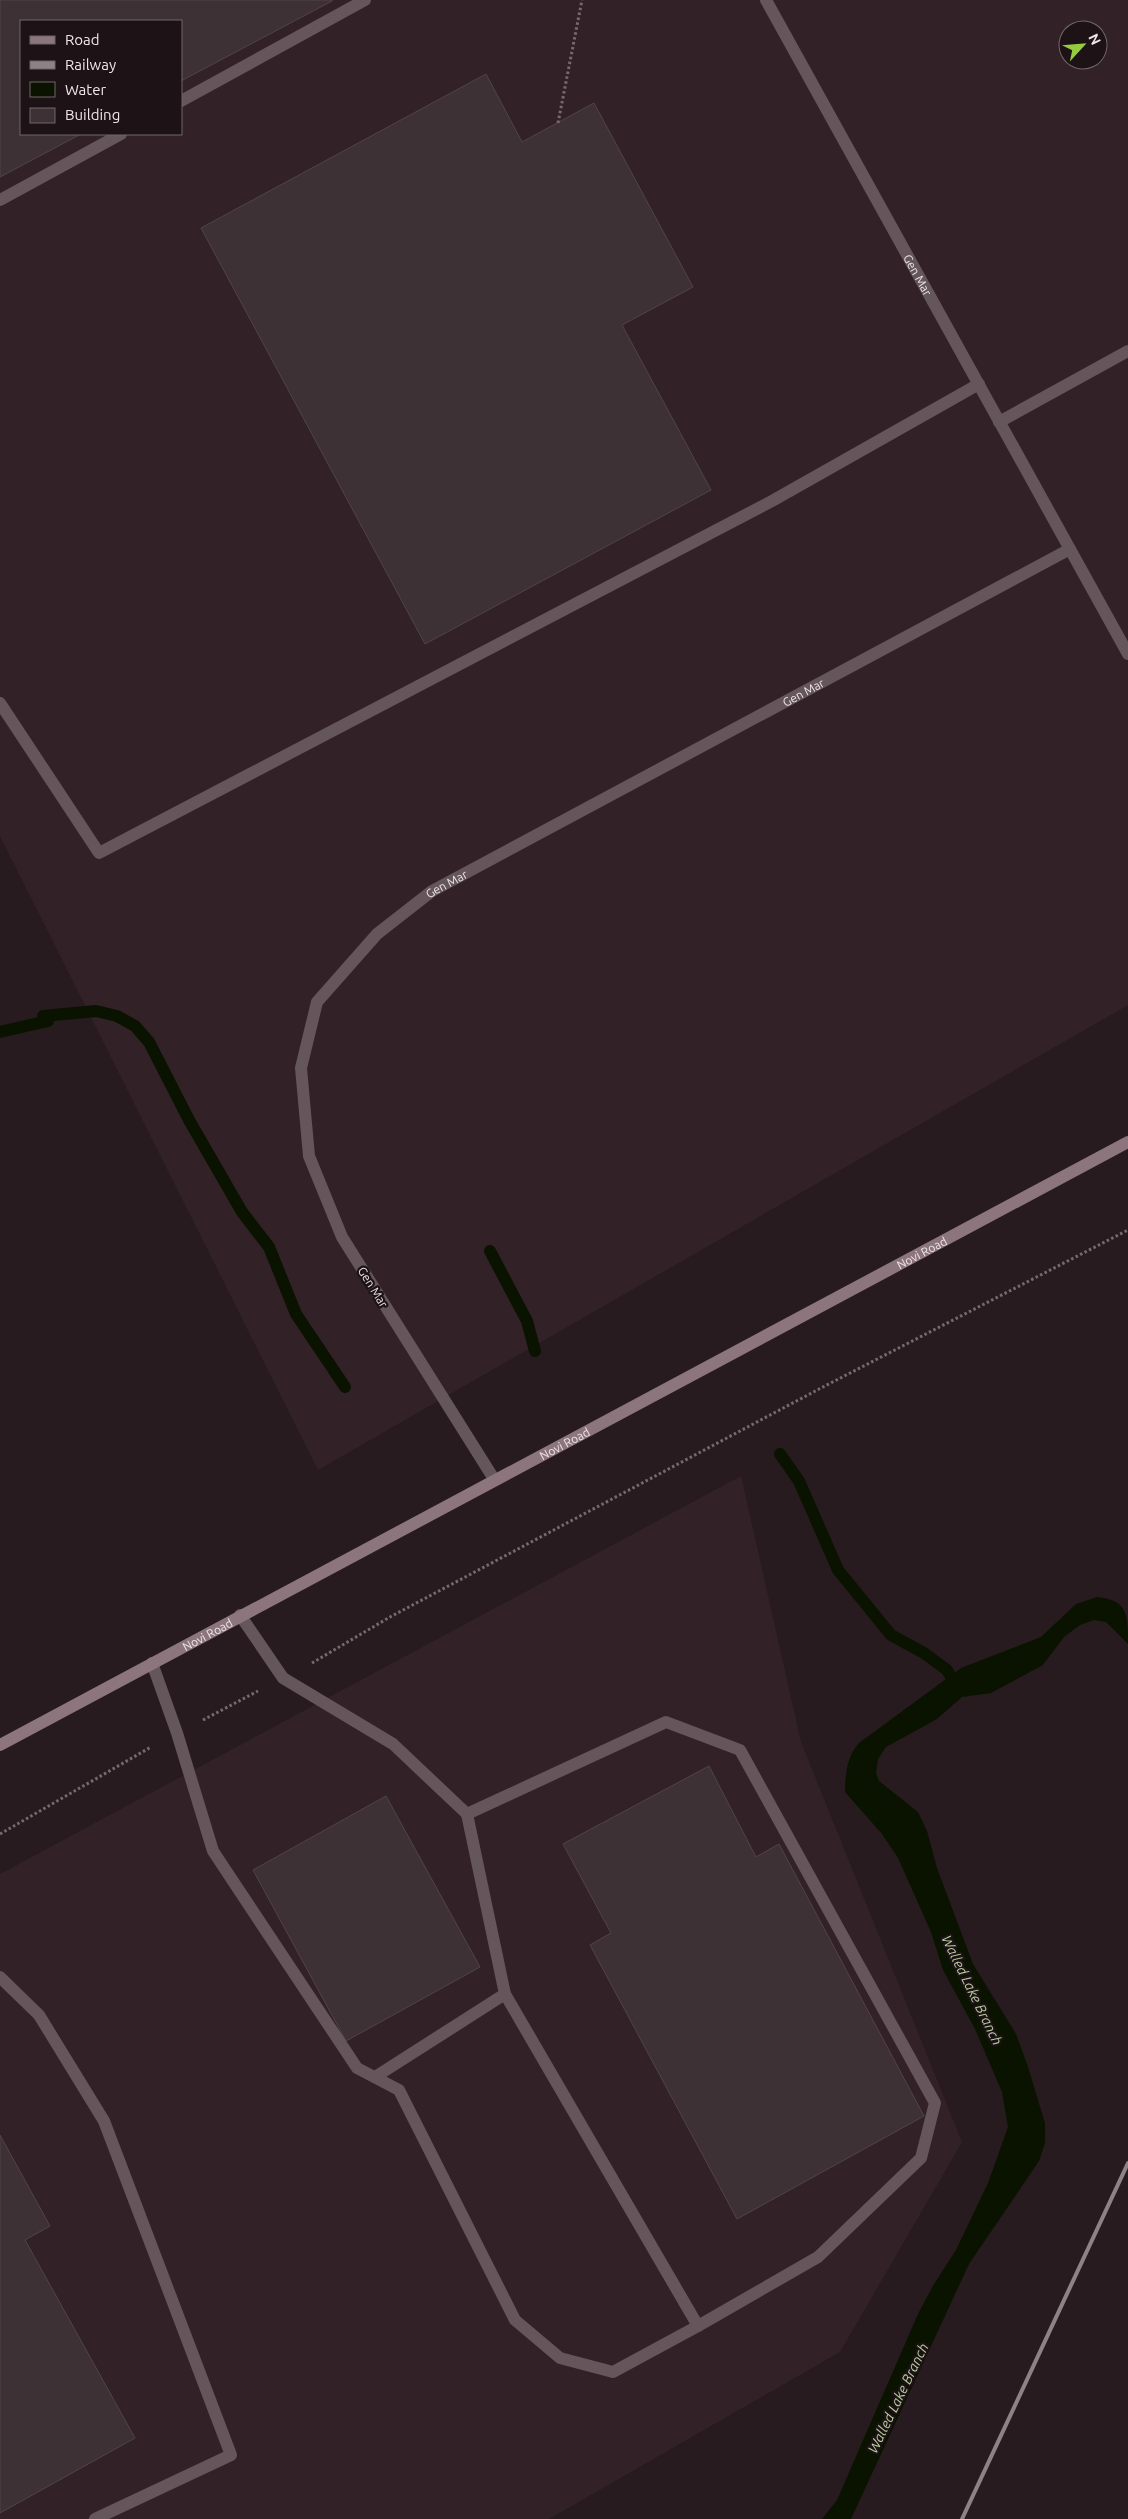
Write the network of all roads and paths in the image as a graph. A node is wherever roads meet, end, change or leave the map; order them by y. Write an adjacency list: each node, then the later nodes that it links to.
1 (364, 0): 4 (street)
2 (582, 0): 5 (path)
3 (766, 0): 9 (street, Gen Mar)
4 (182, 100)
5 (558, 123)
6 (119, 135): 7 (street)
7 (0, 200)
8 (1128, 351): 10 (street)
9 (979, 384): 10 (street, Gen Mar); 13 (street)
10 (999, 422): 11 (street, Gen Mar)
11 (1070, 549): 12 (street, Gen Mar); 16 (street, Gen Mar)
12 (1128, 654)
13 (0, 703)
14 (1128, 1142): 16 (main road, Novi Road)
15 (1128, 1230): 19 (path)
16 (494, 1479): 17 (main road, Novi Road)
17 (240, 1615): 18 (main road, Novi Road); 19 (street)
18 (152, 1663): 20 (street); 21 (main road, Novi Road)
19 (283, 1678): 20 (path); 22 (street)
20 (177, 1733): 23 (path); 26 (street)
21 (0, 1745)
22 (467, 1814): 25 (street); 27 (street)
23 (0, 1834)
24 (0, 1977): 28 (street)
25 (505, 1994): 26 (street); 27 (street)
26 (375, 2077): 27 (street)
27 (698, 2326)
28 (95, 2519)

